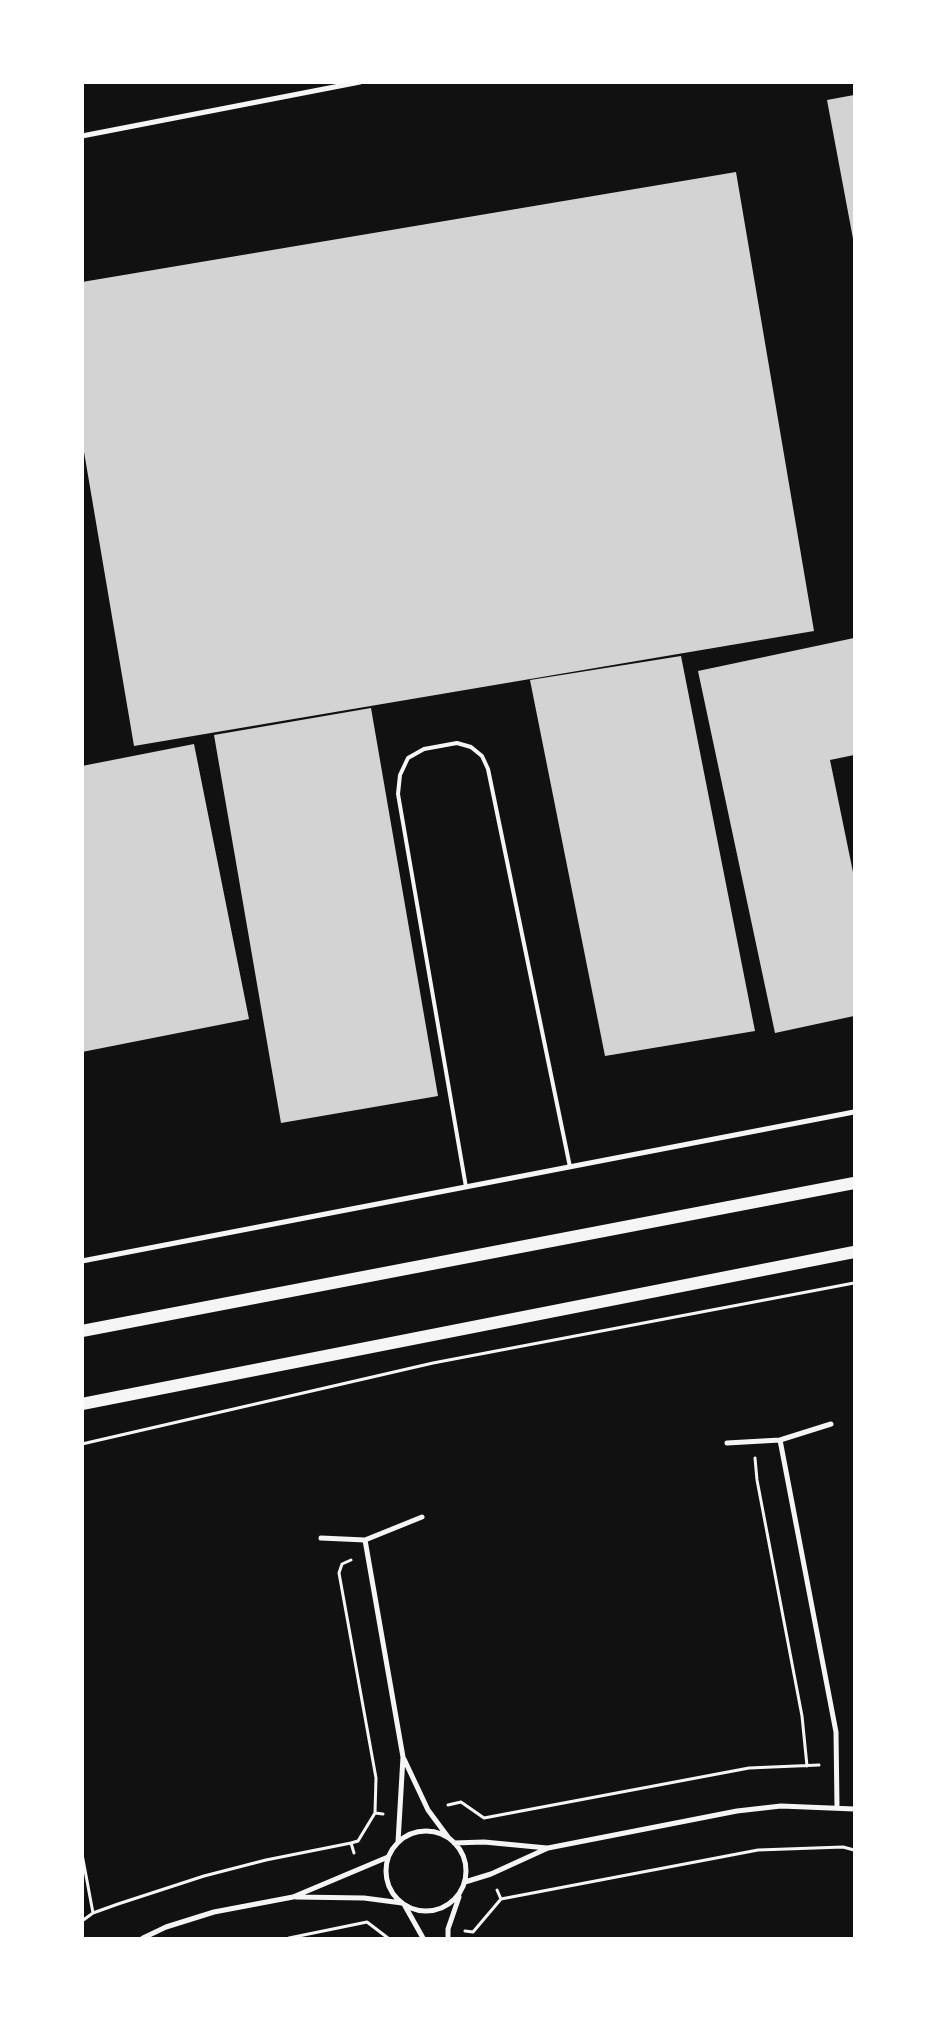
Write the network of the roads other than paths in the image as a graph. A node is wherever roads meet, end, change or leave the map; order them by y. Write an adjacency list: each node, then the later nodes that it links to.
1 (360, 82): 2 (street)
2 (82, 136)
3 (854, 1112): 4 (street)
4 (570, 1167): 6 (street); 6 (lane)
5 (854, 1183): 9 (main road)
6 (466, 1187): 8 (street)
7 (854, 1252): 10 (main road)
8 (82, 1261)
9 (82, 1331)
10 (82, 1404)
11 (831, 1424): 12 (street)
12 (780, 1440): 13 (street); 18 (street)
13 (727, 1443)
14 (422, 1517): 16 (street)
15 (321, 1538): 16 (street)
16 (365, 1540): 17 (street)
17 (403, 1757): 20 (street); 21 (street)
18 (837, 1807): 19 (street); 23 (street)
19 (854, 1809)
20 (449, 1838): 21 (street); 22 (street)
21 (398, 1842): 24 (street)
22 (454, 1843): 23 (street); 25 (street)
23 (548, 1848): 25 (street)
24 (388, 1857): 27 (street); 28 (street)
25 (465, 1882): 26 (street)
26 (462, 1889): 28 (street); 31 (street)
27 (293, 1897): 28 (street); 29 (street)
28 (404, 1904): 30 (street)
29 (143, 1938)
30 (423, 1938)
31 (448, 1938)

